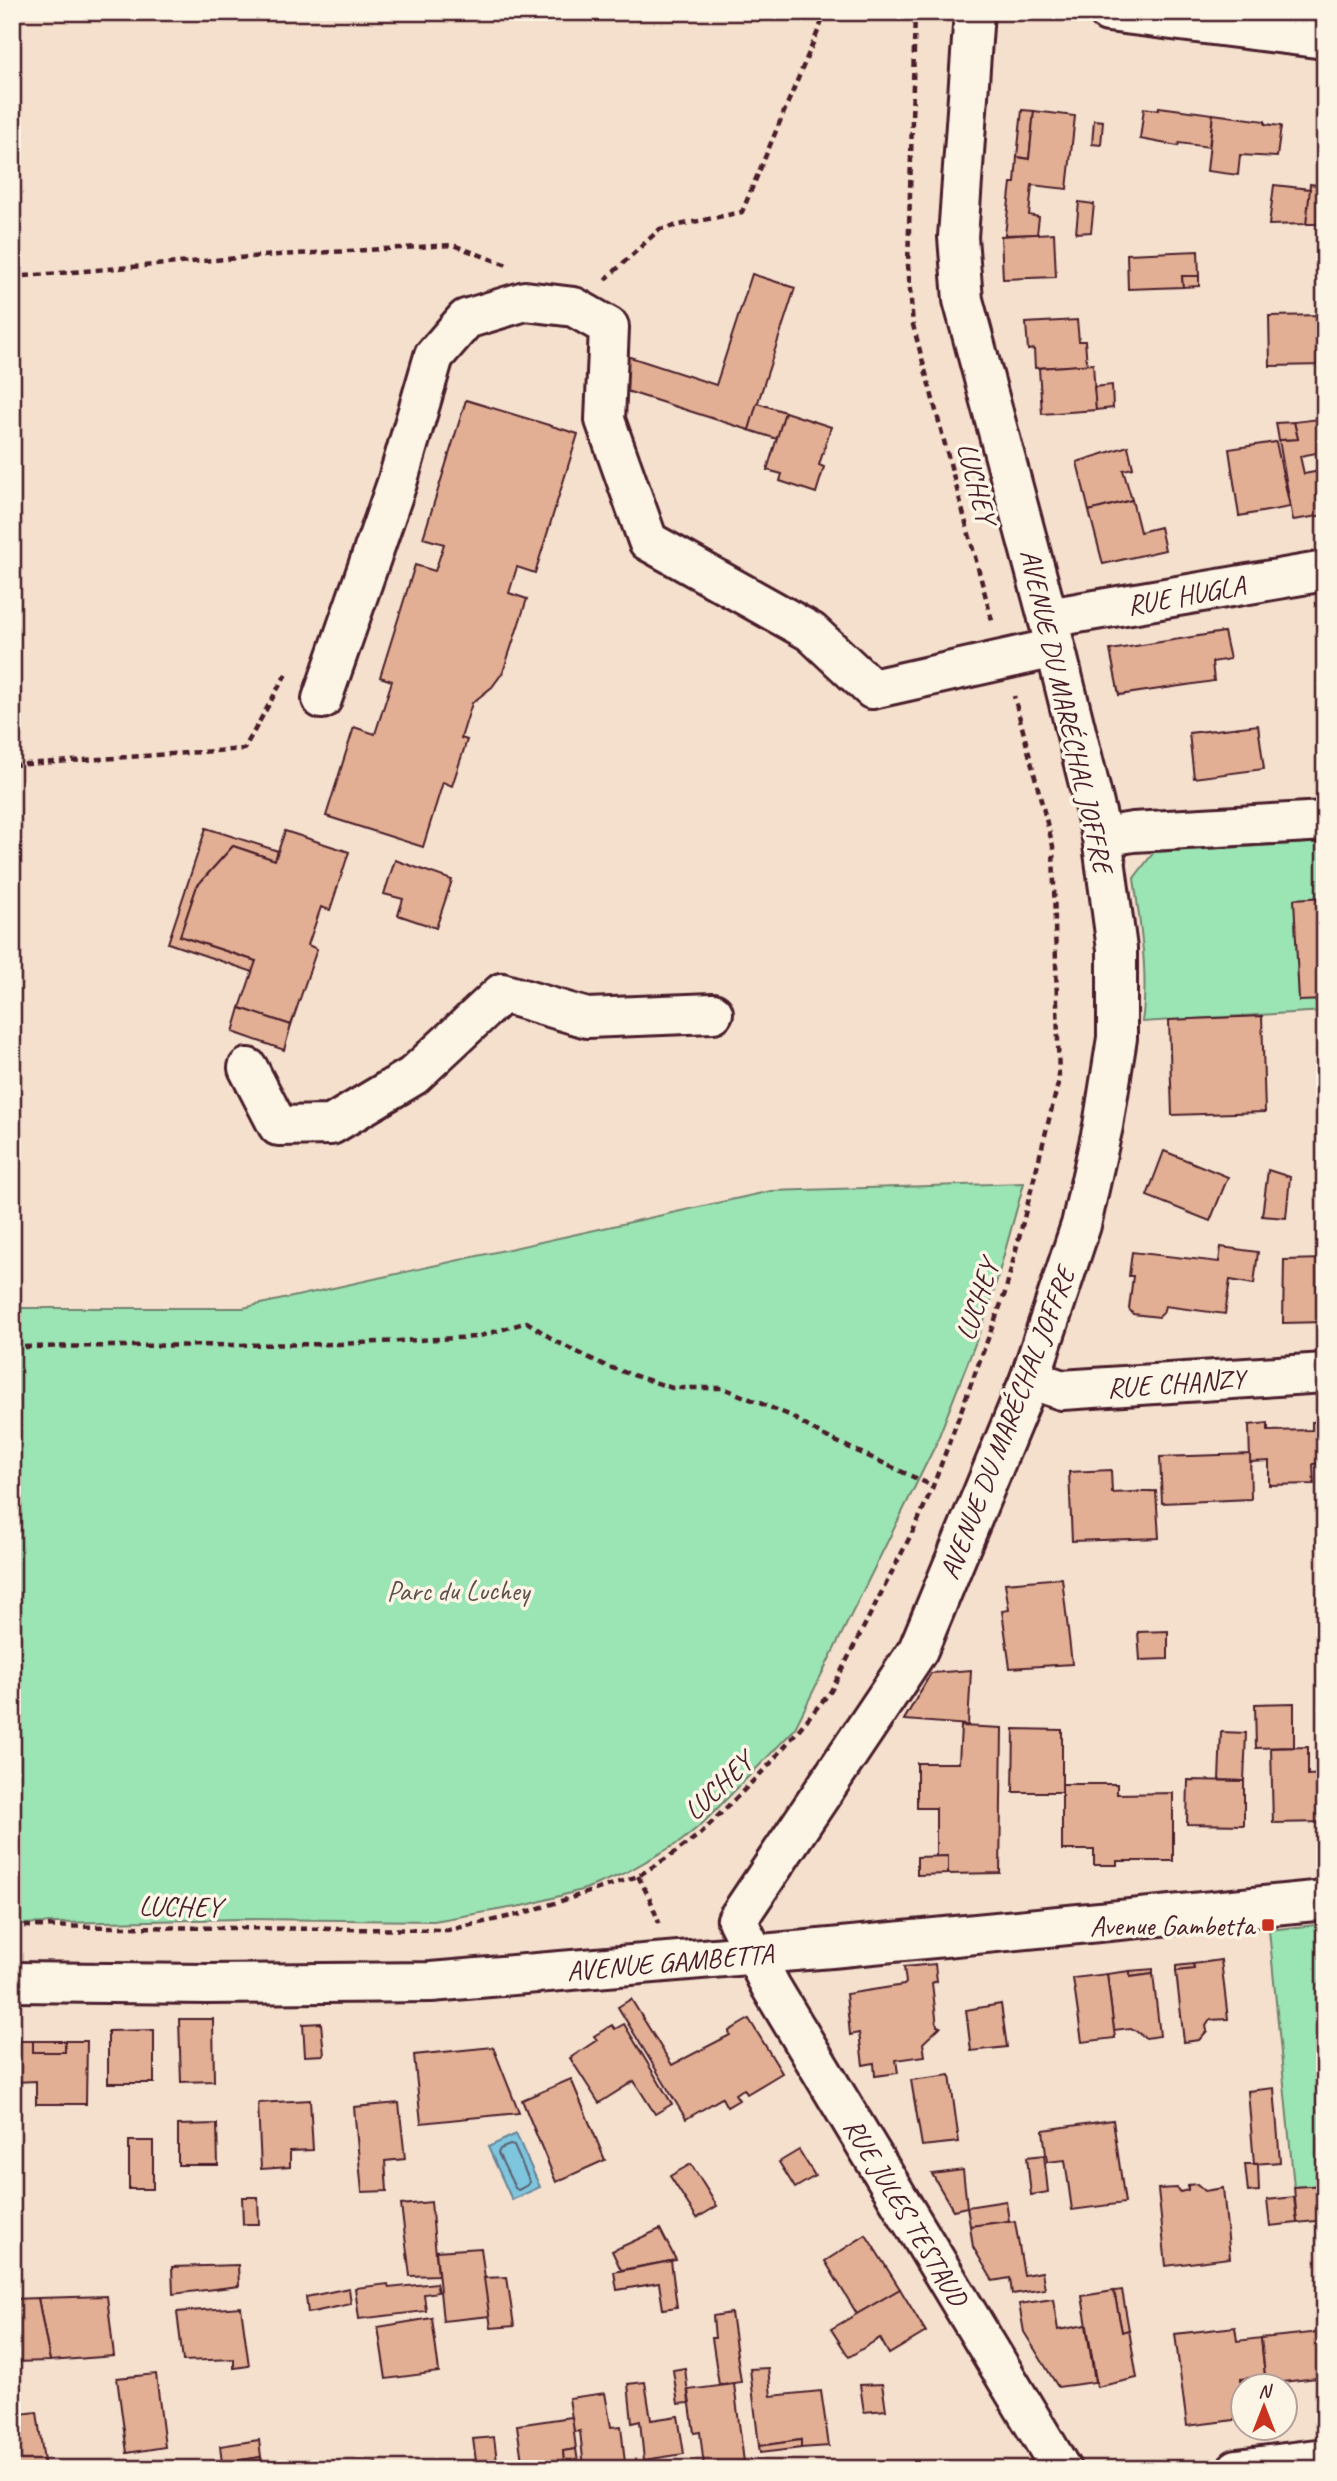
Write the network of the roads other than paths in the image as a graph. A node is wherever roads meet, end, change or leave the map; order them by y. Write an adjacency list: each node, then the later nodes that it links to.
1 (974, 12): 5 (street, AVENUE DU MARÉCHAL JOFFRE)
2 (1108, 12): 3 (street)
3 (1325, 39)
4 (1325, 571): 5 (street, RUE HUGLA)
5 (1051, 633): 6 (street, RUE HUGLA); 8 (street, AVENUE DU MARÉCHAL JOFFRE)
6 (322, 699)
7 (1325, 821): 8 (street)
8 (1102, 837): 12 (street, AVENUE DU MARÉCHAL JOFFRE)
9 (713, 1013): 10 (street)
10 (248, 1068)
11 (1325, 1373): 12 (street, RUE CHANZY)
12 (1030, 1379): 14 (street, AVENUE DU MARÉCHAL JOFFRE)
13 (1325, 1900): 14 (street, AVENUE GAMBETTA)
14 (753, 1955): 15 (street, AVENUE GAMBETTA); 17 (street, RUE JULES TESTAUD)
15 (12, 1982)
16 (1325, 2458): 18 (street)
17 (1061, 2469)
18 (1237, 2469)

